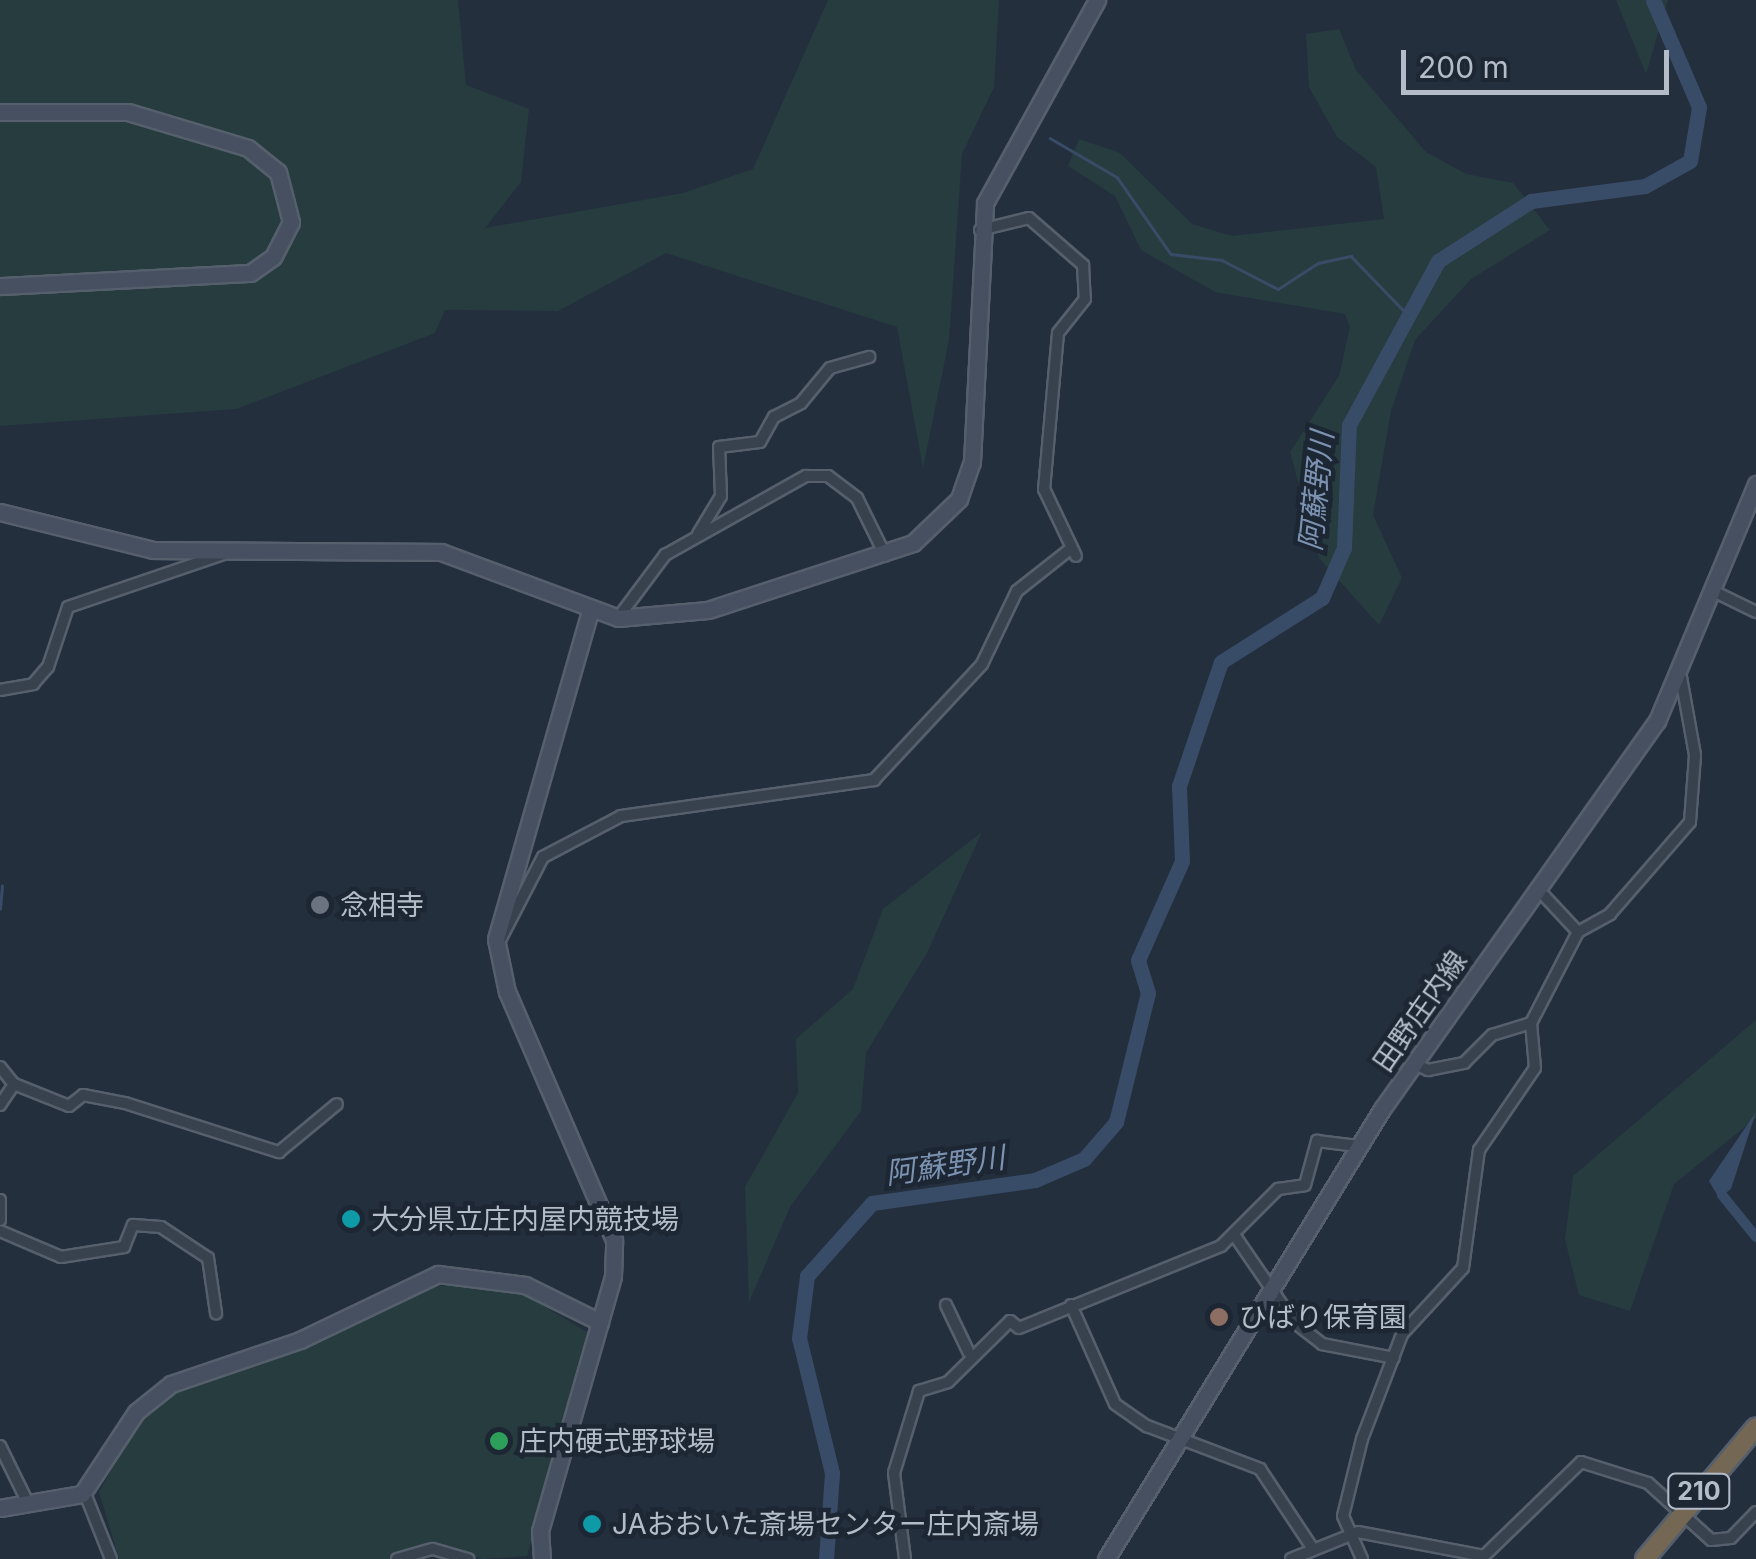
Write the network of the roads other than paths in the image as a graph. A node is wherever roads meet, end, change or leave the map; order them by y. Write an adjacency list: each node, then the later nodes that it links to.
1 (1097, 0): 3 (street)
2 (0, 112): 4 (street)
3 (980, 230): 10 (street); 19 (street)
4 (0, 286)
5 (869, 356): 8 (street)
6 (1756, 484): 11 (street, 田野庄内線)
7 (0, 512): 9 (street)
8 (698, 535): 10 (street); 14 (street)
9 (226, 553): 13 (street); 16 (street)
10 (885, 555): 14 (street)
11 (1718, 593): 12 (street); 15 (street, 田野庄内線)
12 (1756, 612)
13 (589, 615): 14 (street); 19 (street)
14 (618, 618)
15 (1682, 678): 17 (street, 田野庄内線); 18 (street)
16 (0, 690)
17 (1537, 888): 18 (street); 21 (street, 田野庄内線)
18 (1578, 932): 20 (street)
19 (497, 946): 35 (street)
20 (1532, 1024): 21 (street); 37 (street)
21 (1414, 1063): 26 (street, 田野庄内線)
22 (0, 1067): 23 (street)
23 (14, 1084): 24 (street); 25 (street)
24 (337, 1104)
25 (0, 1105)
26 (1358, 1146): 30 (street); 31 (street, 田野庄内線)
27 (0, 1200): 28 (street)
28 (0, 1220)
29 (0, 1231): 34 (street)
30 (1236, 1236): 31 (street); 32 (street)
31 (1270, 1288): 37 (street); 39 (street, 田野庄内線)
32 (1071, 1305): 36 (street); 39 (street)
33 (946, 1306): 36 (street)
34 (216, 1313)
35 (600, 1322): 41 (street); 48 (street)
36 (969, 1353): 52 (street)
37 (1394, 1358): 46 (street)
38 (1756, 1427): 45 (highway, 210)
39 (1178, 1438): 47 (street); 53 (street, 田野庄内線)
40 (0, 1446): 42 (street)
41 (84, 1491): 43 (street); 49 (street)
42 (27, 1500)
43 (0, 1508)
44 (1756, 1512): 45 (street)
45 (1681, 1514): 46 (street); 56 (highway, 210)
46 (1346, 1534): 47 (street); 55 (street)
47 (1313, 1548): 54 (street)
48 (538, 1558)
49 (111, 1559)
50 (397, 1559): 51 (street)
51 (469, 1559)
52 (905, 1559)
53 (1106, 1559)
54 (1291, 1559)
55 (1362, 1559)
56 (1645, 1559)

